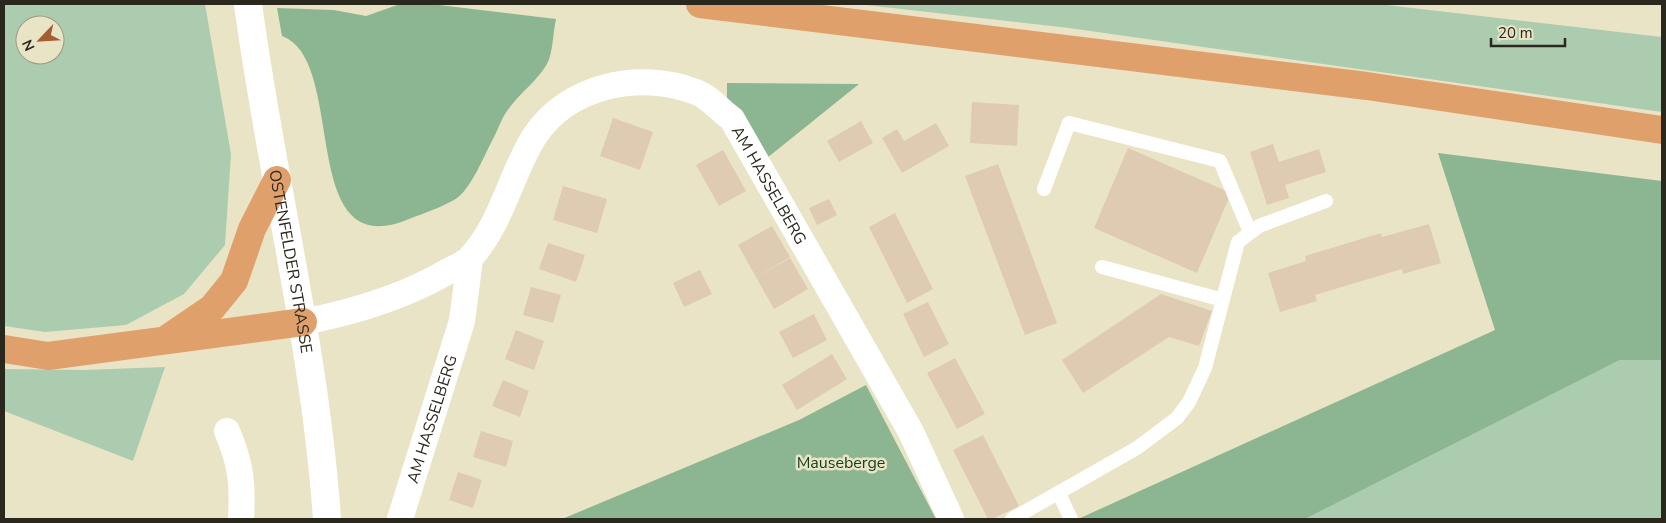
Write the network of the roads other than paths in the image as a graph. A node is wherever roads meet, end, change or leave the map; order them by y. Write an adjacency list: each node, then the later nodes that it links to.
1 (700, 4): 3 (highway)
2 (249, 6): 4 (main road, OSTENFELDER STRASSE)
3 (1662, 130)
4 (276, 180): 11 (main road, OSTENFELDER STRASSE); 12 (highway)
5 (1044, 189): 7 (lane)
6 (1326, 200): 7 (lane)
7 (1250, 232): 10 (lane)
8 (470, 259): 11 (street, AM HASSELBERG); 18 (street, AM HASSELBERG); 19 (street, AM HASSELBERG)
9 (1102, 267): 10 (lane)
10 (1223, 300): 15 (lane)
11 (303, 322): 12 (highway); 17 (main road, OSTENFELDER STRASSE)
12 (164, 340): 13 (highway)
13 (4, 349)
14 (227, 430): 16 (street)
15 (1059, 494): 20 (lane); 21 (lane)
16 (241, 519)
17 (327, 519)
18 (400, 519)
19 (951, 519)
20 (1012, 519)
21 (1071, 519)

